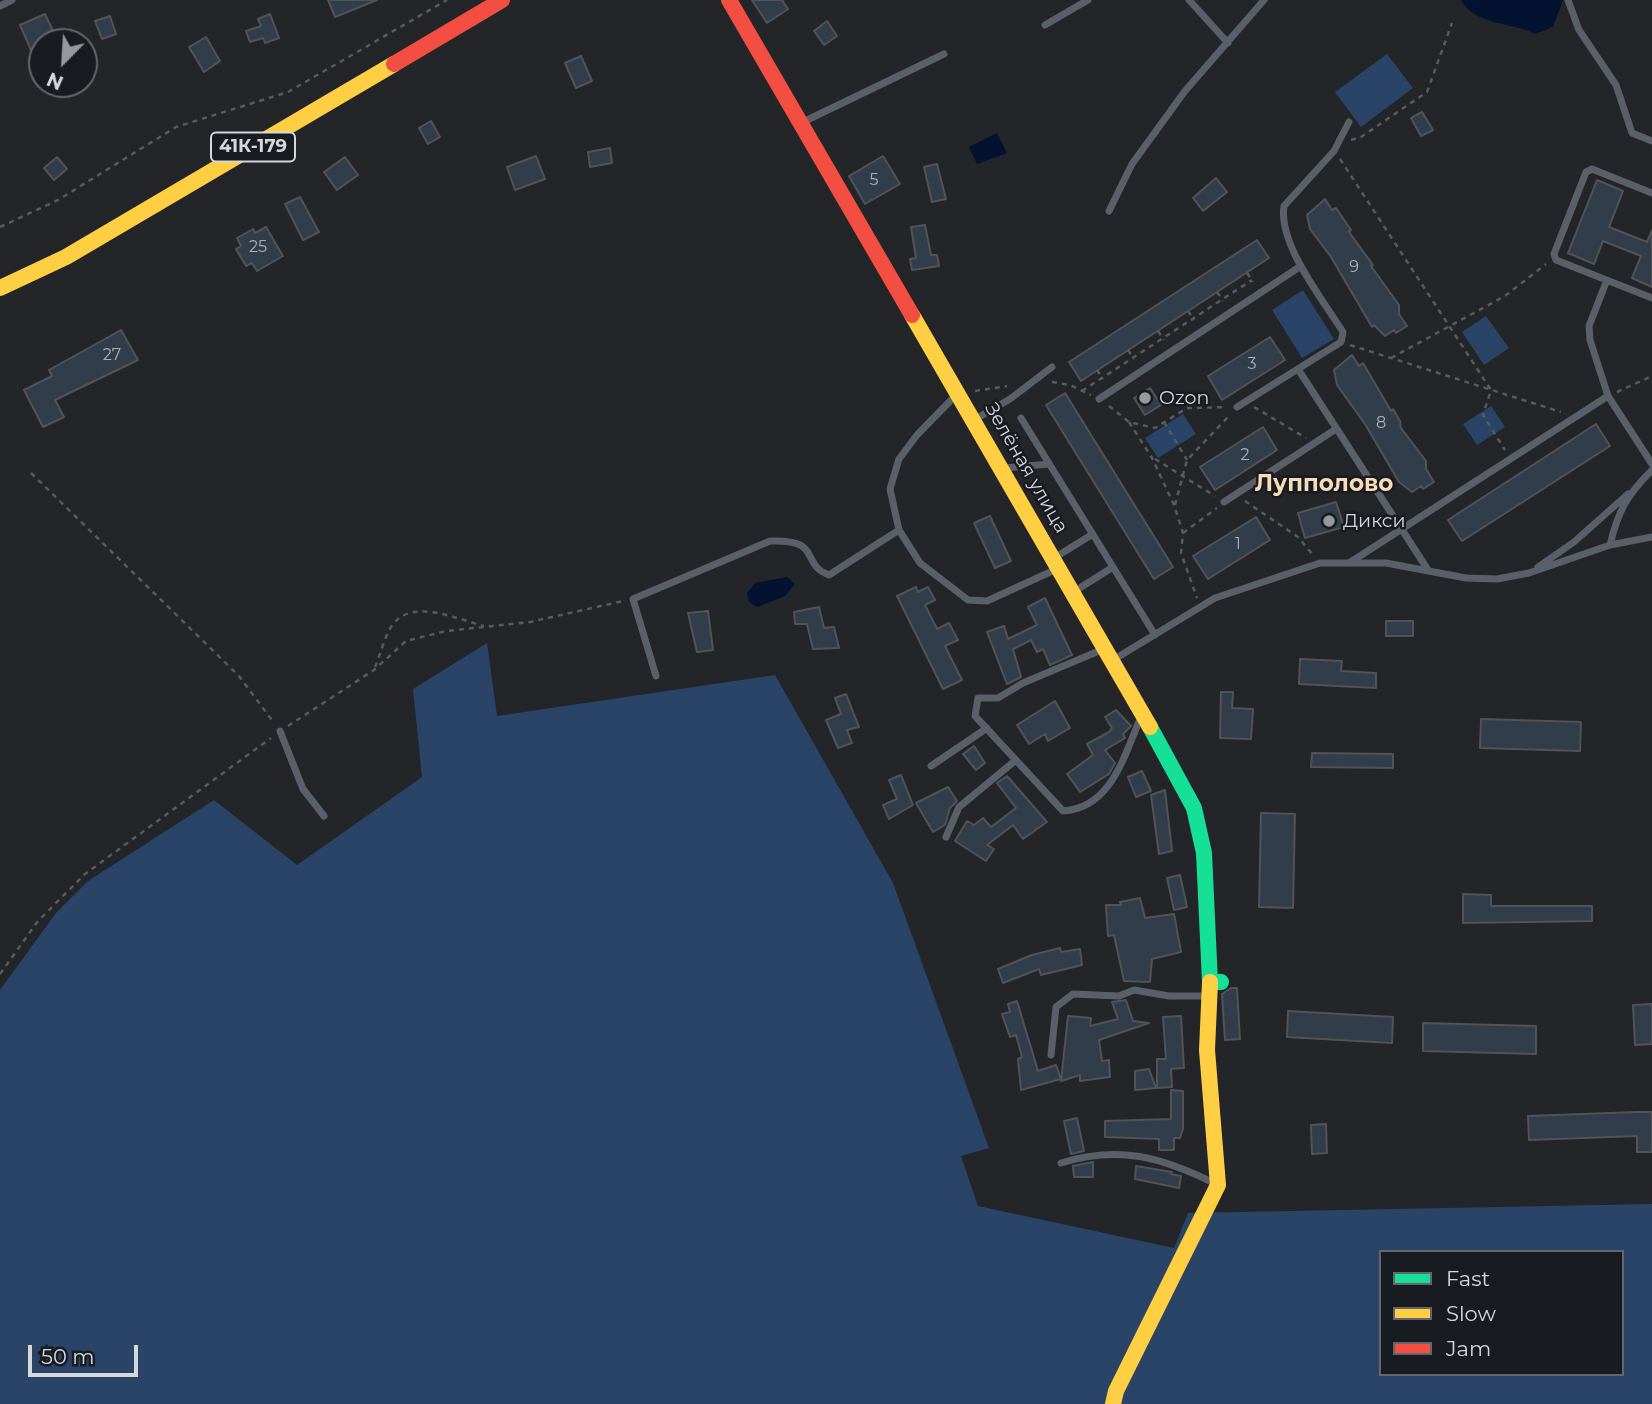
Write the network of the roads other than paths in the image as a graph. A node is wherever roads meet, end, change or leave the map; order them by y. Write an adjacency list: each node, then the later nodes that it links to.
1 (12, 0): 8 (lane)
2 (502, 0): 19 (street, 41К-179)
3 (729, 0): 13 (street, Зелёная улица)
4 (1088, 0): 9 (lane)
5 (1189, 0): 10 (lane)
6 (1264, 0): 10 (lane)
7 (1568, 0): 14 (lane)
8 (0, 6)
9 (1045, 25)
10 (1228, 43): 16 (lane)
11 (944, 54): 13 (lane)
12 (1349, 122): 17 (lane)
13 (801, 123): 23 (street, Зелёная улица)
14 (1652, 141)
15 (1652, 193): 18 (lane)
16 (1109, 211)
17 (1301, 267): 22 (lane); 25 (lane)
18 (1607, 281): 20 (lane); 24 (lane)
19 (0, 288)
20 (1652, 298)
21 (1052, 367): 28 (lane)
22 (1298, 369): 26 (lane); 29 (lane)
23 (958, 393): 28 (street, Зелёная улица); 37 (lane)
24 (1608, 396): 31 (lane); 36 (lane)
25 (1099, 399)
26 (1237, 407)
27 (1021, 418): 30 (lane)
28 (974, 420): 32 (street, Зелёная улица)
29 (1336, 429): 35 (lane); 36 (lane)
30 (1049, 464): 32 (lane); 38 (lane)
31 (1652, 464)
32 (1002, 468): 41 (street, Зелёная улица)
33 (1652, 471): 34 (lane)
34 (1628, 495): 40 (lane); 45 (lane)
35 (1224, 502)
36 (1402, 529): 42 (lane); 44 (lane)
37 (899, 530): 41 (lane); 49 (lane)
38 (1093, 534): 41 (lane); 43 (lane)
39 (1652, 537): 40 (lane)
40 (1610, 545): 45 (lane)
41 (1057, 563): 46 (street, Зелёная улица)
42 (1349, 563): 44 (lane); 47 (lane)
43 (1113, 567): 46 (lane); 47 (lane)
44 (1428, 570): 45 (lane)
45 (1529, 573)
46 (1073, 592): 48 (street, Зелёная улица)
47 (1154, 635): 48 (lane)
48 (1110, 654): 50 (street, Зелёная улица); 51 (lane)
49 (656, 676)
50 (1143, 713): 53 (lane); 57 (street, Зелёная улица)
51 (987, 729): 53 (lane); 54 (lane)
52 (280, 732): 55 (lane)
53 (1016, 760): 56 (lane)
54 (931, 766)
55 (324, 816)
56 (946, 837)
57 (1213, 987): 58 (lane); 60 (street, Зелёная улица)
58 (1051, 1055)
59 (1061, 1163): 60 (lane)
60 (1218, 1185): 61 (street)
61 (1113, 1404)

